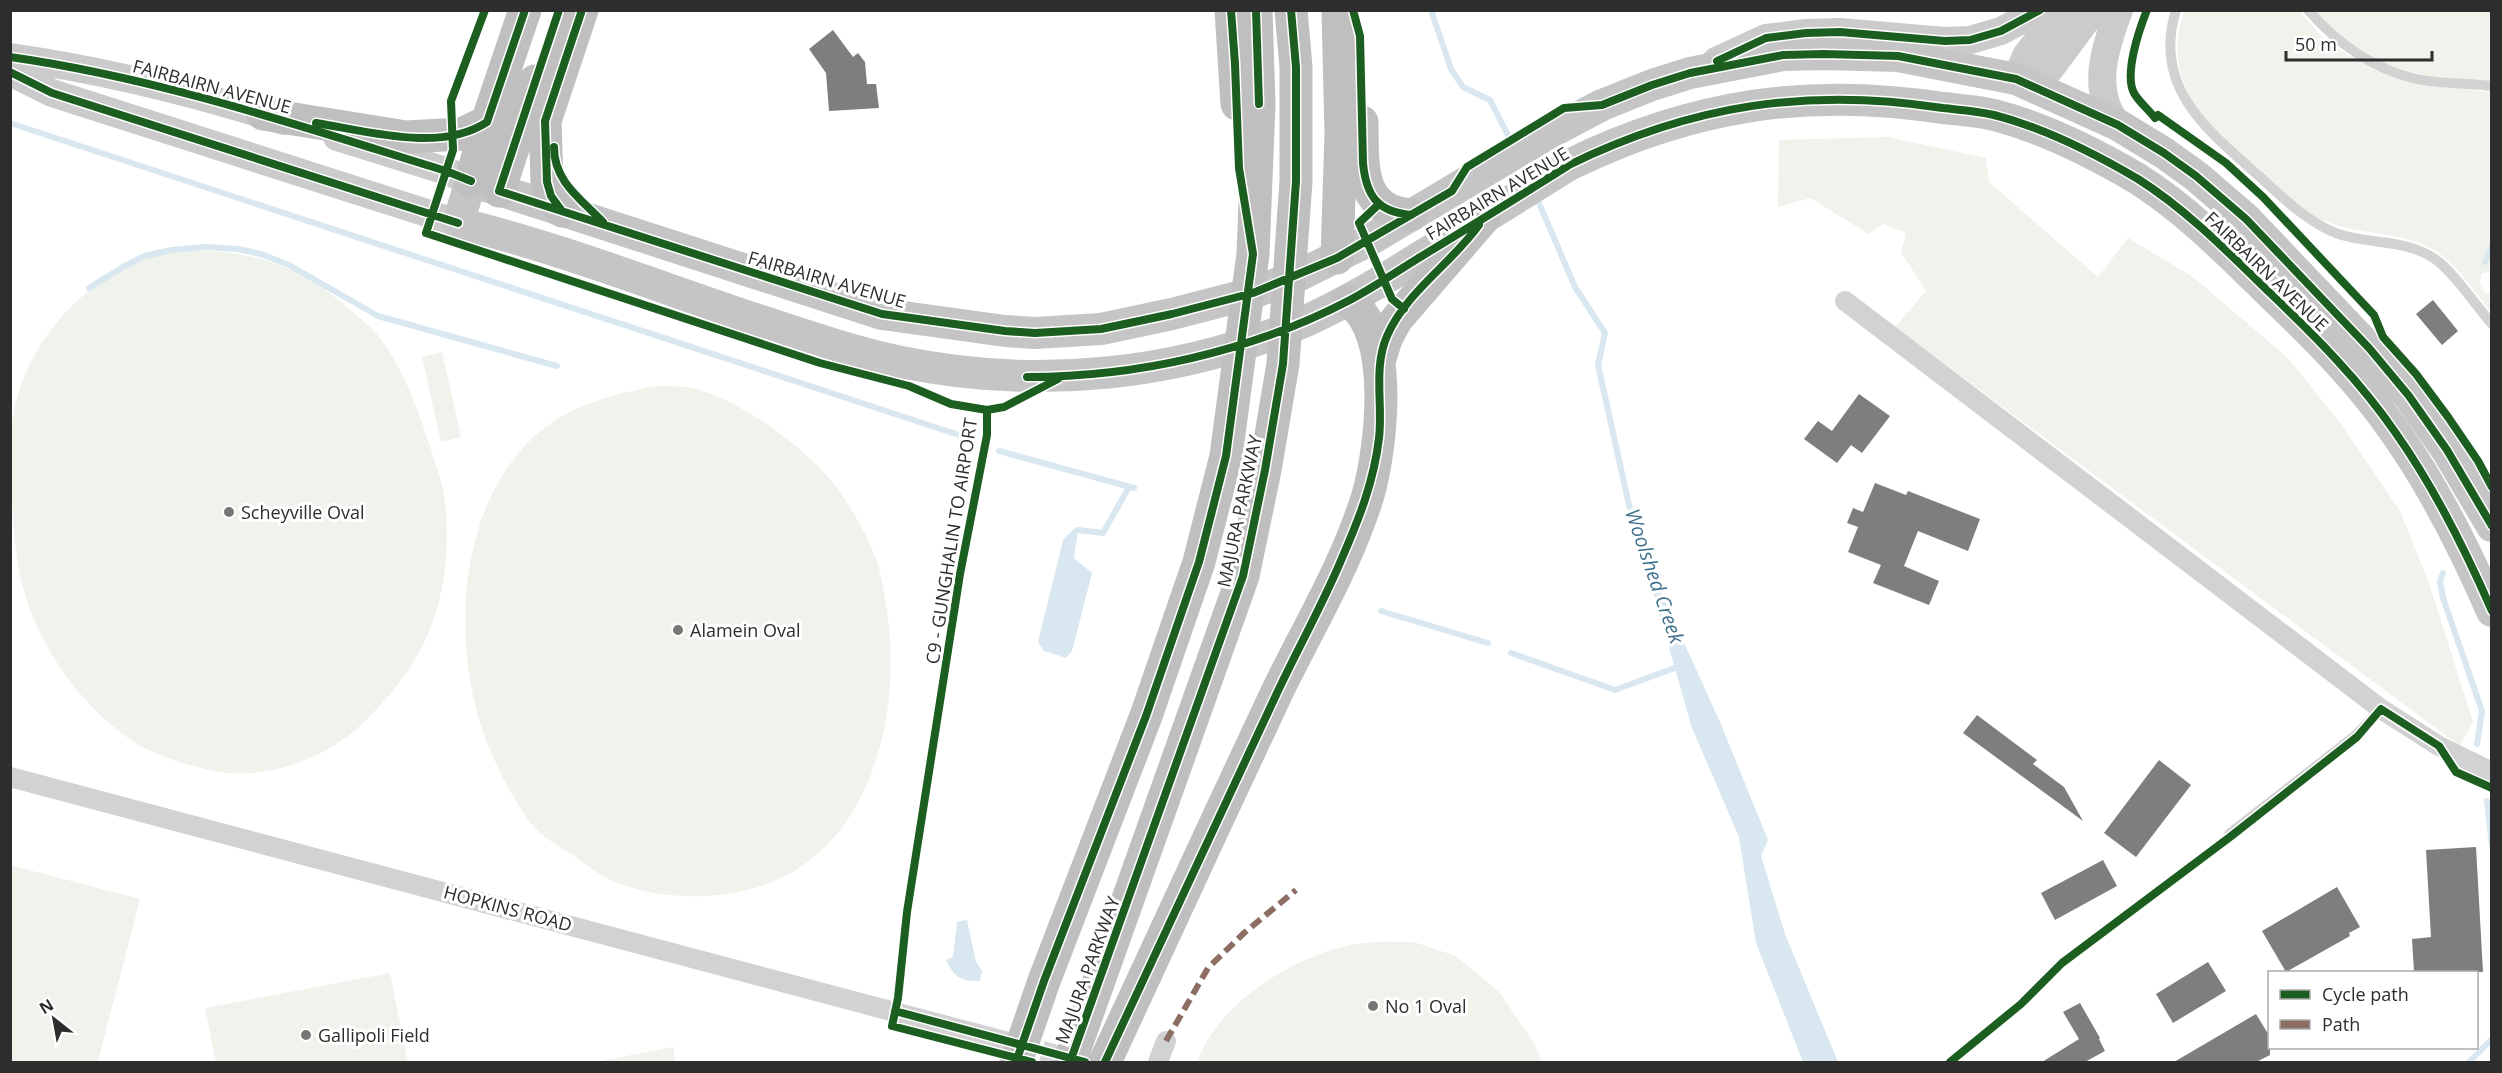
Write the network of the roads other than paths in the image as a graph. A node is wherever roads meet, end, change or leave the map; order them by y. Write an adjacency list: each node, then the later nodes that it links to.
1 (525, 10): 22 (highway)
2 (559, 10): 24 (highway)
3 (582, 10): 25 (highway)
4 (1231, 10): 29 (highway)
5 (1256, 10): 29 (highway, MAJURA PARKWAY)
6 (1291, 10): 44 (highway, MAJURA PARKWAY)
7 (1338, 10): 30 (highway)
8 (1353, 10): 26 (highway)
9 (2040, 10): 17 (main road)
10 (2063, 10): 18 (main road)
11 (2094, 10): 18 (main road)
12 (2119, 10): 23 (main road)
13 (2176, 10): 34 (lane)
14 (2308, 10): 19 (lane)
15 (10, 57): 20 (main road, FAIRBAIRN AVENUE)
16 (10, 72): 28 (main road, FAIRBAIRN AVENUE)
17 (1690, 73): 18 (main road, FAIRBAIRN AVENUE); 26 (main road, FAIRBAIRN AVENUE)
18 (2026, 83): 21 (main road); 23 (main road, FAIRBAIRN AVENUE)
19 (2492, 86)
20 (263, 114): 22 (highway); 24 (main road, FAIRBAIRN AVENUE)
21 (2006, 118): 27 (main road, FAIRBAIRN AVENUE); 37 (main road, FAIRBAIRN AVENUE)
22 (487, 122): 24 (highway)
23 (2118, 125): 36 (main road, FAIRBAIRN AVENUE)
24 (485, 186): 25 (main road, FAIRBAIRN AVENUE); 28 (main road)
25 (562, 211): 31 (main road, FAIRBAIRN AVENUE)
26 (1411, 215): 30 (main road, FAIRBAIRN AVENUE)
27 (1488, 215): 32 (main road, FAIRBAIRN AVENUE); 35 (highway)
28 (472, 226): 32 (main road, FAIRBAIRN AVENUE)
29 (1253, 254): 43 (highway, MAJURA PARKWAY)
30 (1337, 258): 31 (main road, FAIRBAIRN AVENUE); 32 (main road)
31 (1253, 293): 32 (main road)
32 (1340, 298): 35 (highway)
33 (1845, 301): 38 (street)
34 (2492, 324)
35 (1379, 362): 45 (highway)
36 (2492, 526)
37 (2492, 611)
38 (2381, 709): 39 (street); 41 (lane)
39 (2487, 765)
40 (10, 777): 43 (street, HOPKINS ROAD)
41 (2229, 834)
42 (1166, 1041): 46 (street)
43 (1010, 1052)
44 (1070, 1062)
45 (1105, 1062)
46 (1158, 1062)

